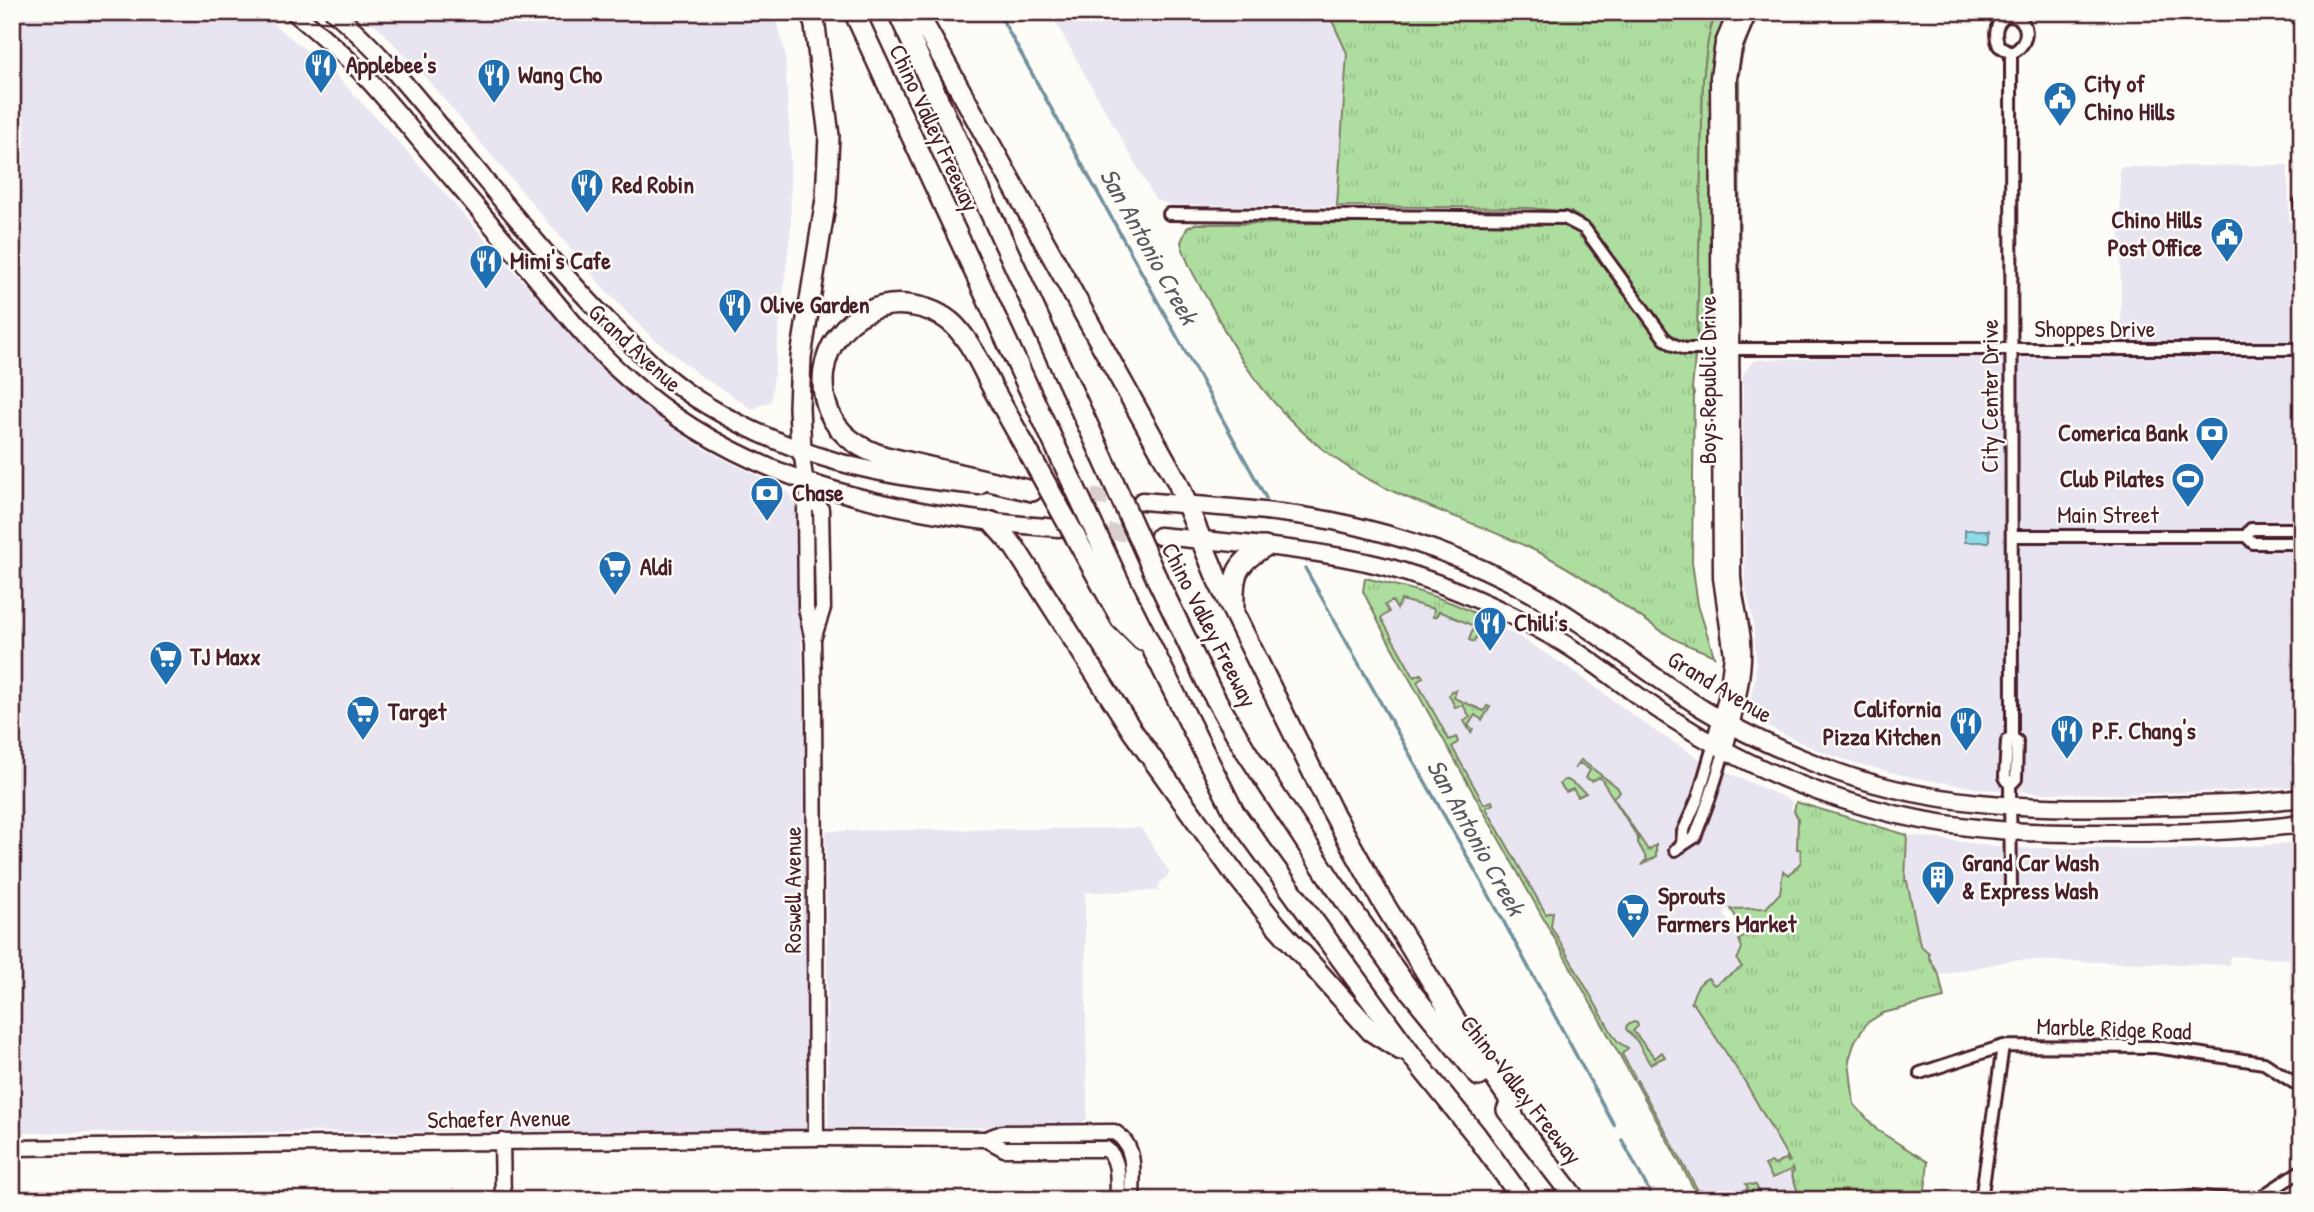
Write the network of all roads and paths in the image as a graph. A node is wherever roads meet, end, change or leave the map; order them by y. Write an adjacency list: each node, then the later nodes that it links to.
1 (294, 12): 16 (main road, Grand Avenue)
2 (334, 12): 15 (main road, Grand Avenue)
3 (811, 12): 15 (highway)
4 (854, 12): 29 (highway, Chino Valley Freeway, bridge)
5 (898, 12): 43 (highway, Chino Valley Freeway, bridge)
6 (917, 12): 19 (highway)
7 (1736, 12): 13 (main road, Boys Republic Drive)
8 (1749, 12): 13 (main road, Boys Republic Drive)
9 (2011, 14): 10 (street, City Center Drive); 10 (street, City Center Drive)
10 (2011, 53): 14 (street, City Center Drive)
11 (1169, 214): 13 (street, Shoppes Drive)
12 (2302, 349): 14 (street, Shoppes Drive)
13 (1725, 350): 14 (street, Shoppes Drive); 31 (main road, Boys Republic Drive)
14 (2011, 350): 24 (street, City Center Drive)
15 (802, 451): 16 (main road, Roswell Avenue); 17 (main road, Grand Avenue)
16 (808, 489): 20 (main road, Grand Avenue); 44 (main road, Roswell Avenue)
17 (1036, 491): 29 (highway, bridge)
18 (1142, 501): 19 (main road, Grand Avenue)
19 (1188, 505): 26 (highway); 31 (main road, Grand Avenue)
20 (992, 522): 21 (main road, Grand Avenue); 40 (highway)
21 (1059, 528)
22 (2302, 529): 25 (street, Main Street)
23 (1159, 536): 26 (main road, Grand Avenue)
24 (2012, 536): 25 (street, Main Street); 34 (street, City Center Drive)
25 (2246, 536): 27 (street, Main Street)
26 (1201, 540): 28 (main road, Grand Avenue); 30 (highway)
27 (2302, 543)
28 (1264, 547): 30 (highway); 32 (main road, Grand Avenue)
29 (1111, 584): 40 (highway, Chino Valley Freeway)
30 (1234, 614): 43 (highway)
31 (1726, 722): 32 (main road, Boys Republic Drive); 34 (main road, Grand Avenue)
32 (1719, 746): 36 (main road, Grand Avenue); 37 (street)
33 (2302, 798): 34 (main road, Grand Avenue)
34 (2010, 807): 36 (street, City Center Drive)
35 (2302, 824): 36 (main road, Grand Avenue)
36 (2011, 831): 38 (street, City Center Drive)
37 (1679, 847)
38 (2011, 888)
39 (2003, 1046): 41 (street, Marble Ridge Road); 42 (street, Marble Ridge Road); 55 (street)
40 (1412, 1056): 53 (highway, Chino Valley Freeway)
41 (1920, 1073)
42 (2302, 1088)
43 (1514, 1119): 54 (highway, Chino Valley Freeway)
44 (816, 1138): 45 (main road, Schaefer Avenue); 46 (main road, Schaefer Avenue)
45 (986, 1139): 51 (main road, Schaefer Avenue); 52 (main road, Schaefer Avenue)
46 (502, 1141): 47 (main road, Schaefer Avenue); 50 (main road)
47 (12, 1148)
48 (2302, 1170): 49 (street)
49 (2123, 1199)
50 (503, 1200)
51 (1118, 1200)
52 (1132, 1200)
53 (1523, 1200)
54 (1576, 1200)
55 (1981, 1200)

